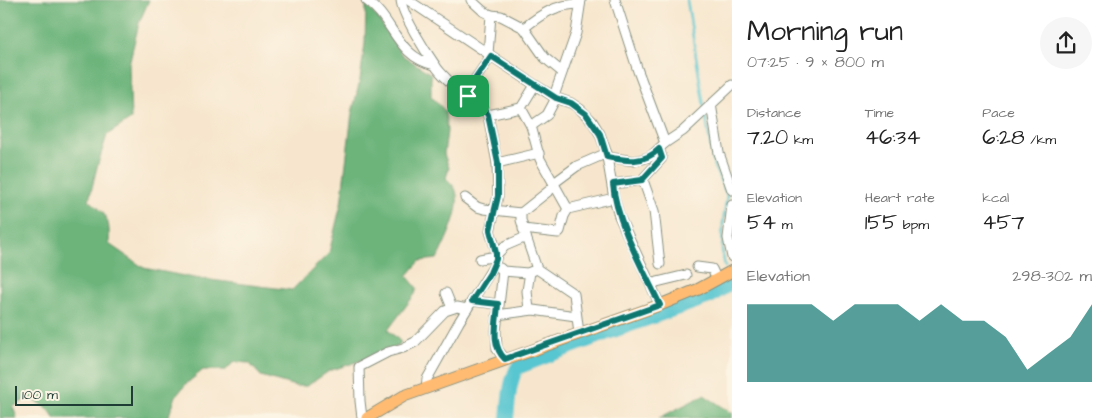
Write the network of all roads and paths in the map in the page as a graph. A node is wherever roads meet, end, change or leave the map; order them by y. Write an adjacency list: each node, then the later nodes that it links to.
1 (366, 0): 10 (street)
2 (402, 0): 10 (street)
3 (408, 0): 9 (street)
4 (471, 0): 7 (street)
5 (615, 0): 20 (street)
6 (580, 2): 8 (street); 11 (street)
7 (491, 15): 8 (street); 9 (street)
8 (524, 28): 11 (street)
9 (489, 55): 12 (street); 14 (street)
10 (435, 65): 14 (street)
11 (562, 72): 15 (street)
12 (536, 85): 15 (street); 17 (street)
13 (732, 85): 16 (street)
14 (465, 94): 18 (street)
15 (555, 97): 19 (street); 22 (street)
16 (711, 104): 20 (street); 27 (street)
17 (521, 108): 18 (street); 19 (street)
18 (488, 115): 23 (street)
19 (531, 126): 21 (street)
20 (662, 146): 22 (street); 24 (street)
21 (539, 153): 23 (street); 25 (street)
22 (607, 155): 25 (street); 26 (street)
23 (498, 163): 32 (street)
24 (642, 180): 26 (street); 38 (street)
25 (554, 184): 31 (street); 33 (street)
26 (613, 184): 29 (street)
27 (732, 190)
28 (465, 198): 32 (street)
29 (614, 198): 31 (street); 45 (street)
30 (732, 205): 35 (street)
31 (568, 209): 34 (street)
32 (494, 210): 33 (street); 36 (street)
33 (521, 213): 34 (street)
34 (524, 233): 36 (street); 40 (street)
35 (732, 257)
36 (496, 258): 37 (street); 41 (street); 47 (street)
37 (480, 259)
38 (660, 264)
39 (697, 267): 44 (street)
40 (533, 270): 41 (street); 52 (street); 54 (street)
41 (503, 271): 48 (street)
42 (732, 271): 44 (main road)
43 (686, 275): 45 (street)
44 (717, 280): 49 (main road)
45 (651, 285): 49 (street)
46 (446, 293): 50 (street)
47 (472, 301): 48 (street); 51 (street)
48 (498, 304): 53 (street)
49 (660, 305): 55 (main road)
50 (452, 308): 51 (street); 58 (street)
51 (467, 310): 57 (street)
52 (529, 310): 53 (street); 54 (street)
53 (497, 315): 56 (street)
54 (576, 316): 55 (street)
55 (579, 333): 56 (main road)
56 (505, 359): 57 (main road)
57 (426, 388): 59 (main road)
58 (362, 418)
59 (367, 418)

